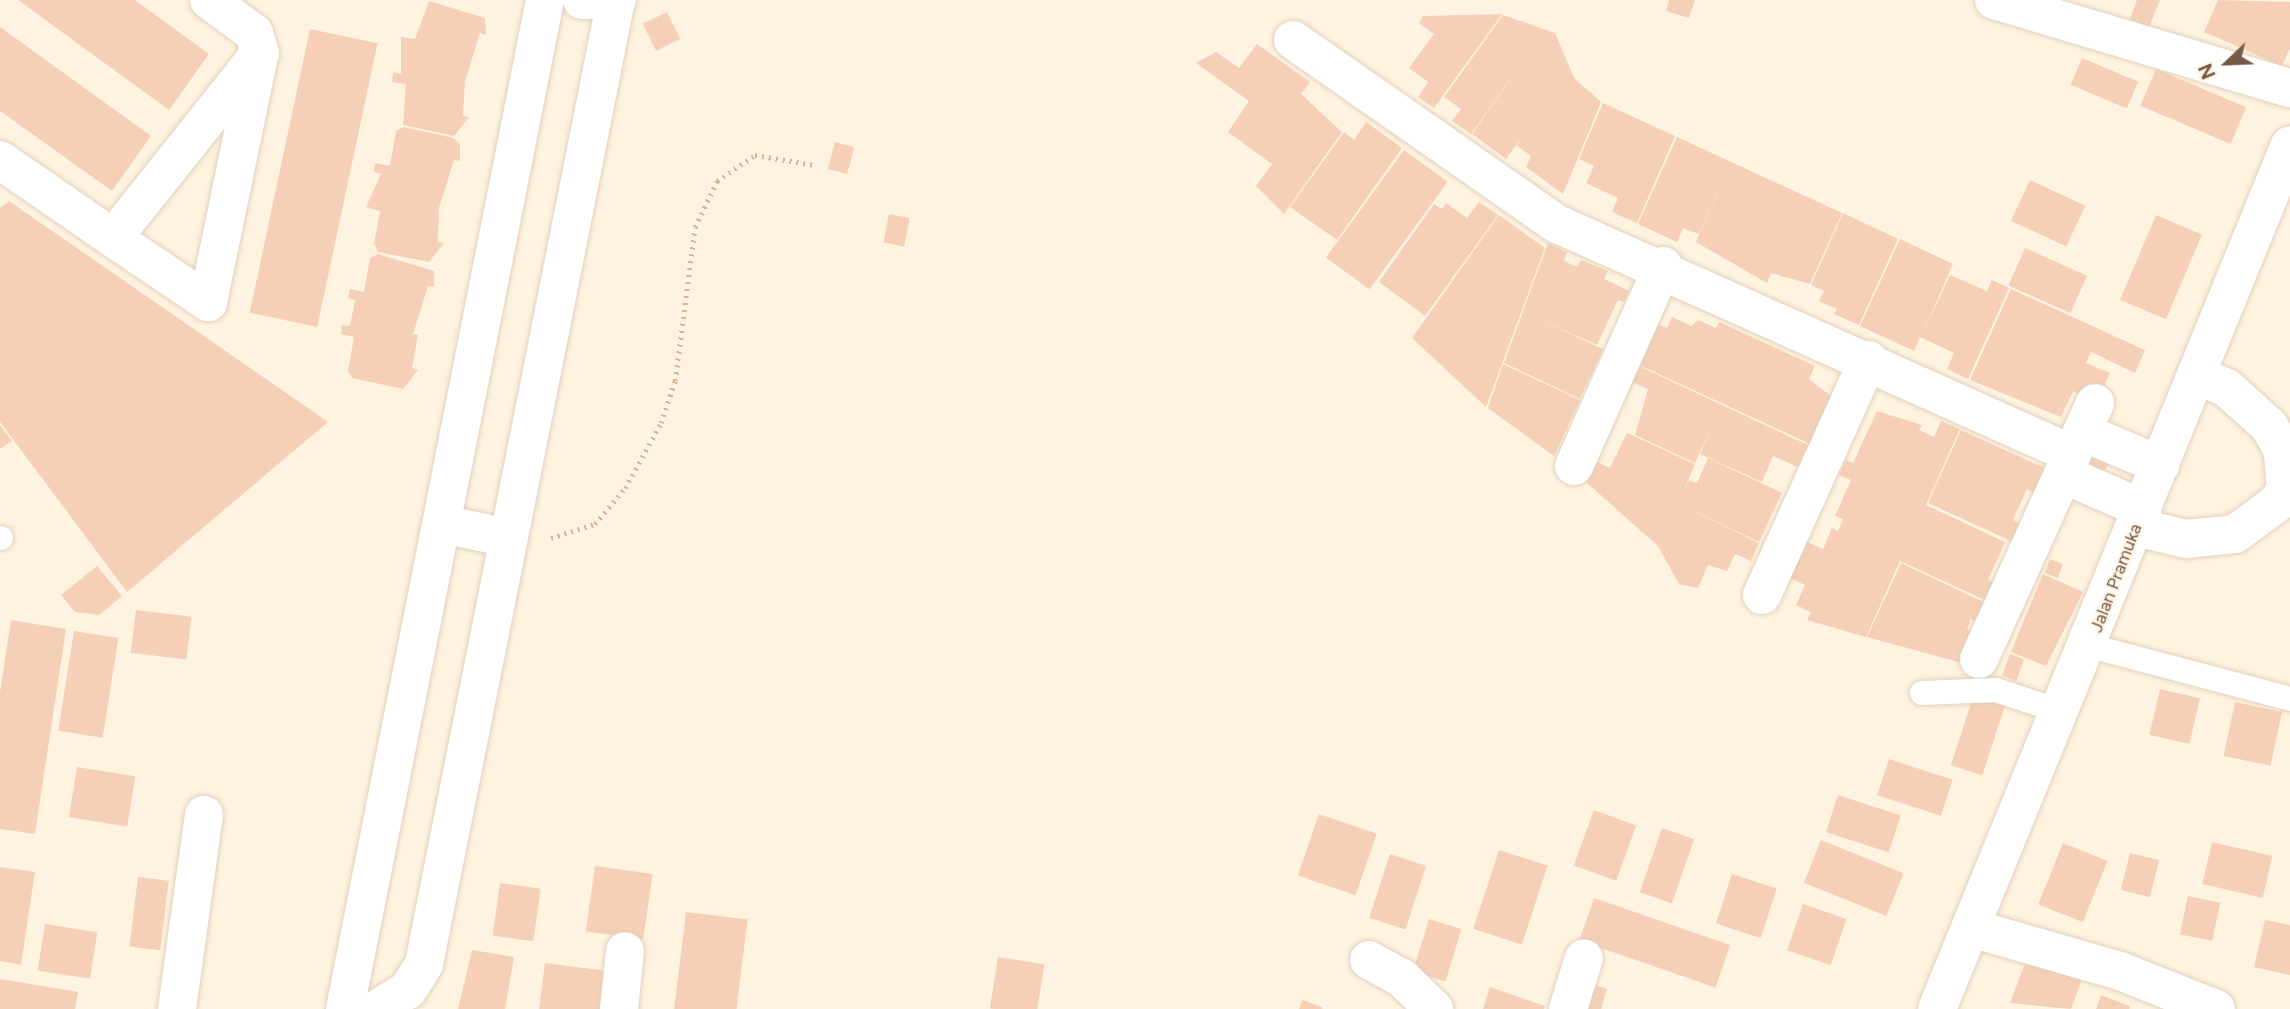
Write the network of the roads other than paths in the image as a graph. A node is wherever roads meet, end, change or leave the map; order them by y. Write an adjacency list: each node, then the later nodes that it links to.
1 (209, 0): 7 (street)
2 (545, 0): 20 (street)
3 (582, 0): 4 (street)
4 (616, 0): 21 (street)
5 (1994, 0): 8 (street)
6 (1293, 40): 12 (street)
7 (260, 52): 11 (street); 11 (street)
8 (2290, 88)
9 (2290, 145): 14 (street, Jalan Pramuka)
10 (0, 160): 11 (street)
11 (113, 239)
12 (1663, 266): 13 (street); 17 (street)
13 (1868, 360): 15 (street); 22 (street)
14 (2197, 375): 16 (street, Jalan Pramuka); 18 (street)
15 (2078, 440): 16 (street); 19 (street); 24 (street)
16 (2160, 465): 19 (street, Jalan Pramuka)
17 (1574, 466)
18 (2288, 490): 19 (street)
19 (2139, 518): 23 (street, Jalan Pramuka)
20 (442, 524): 21 (street); 34 (street)
21 (504, 537): 35 (street)
22 (1762, 595)
23 (2090, 646): 26 (lane); 27 (street, Jalan Pramuka)
24 (1979, 659)
25 (1922, 694): 27 (lane)
26 (2290, 699)
27 (2062, 712): 29 (street, Jalan Pramuka)
28 (204, 816): 33 (street)
29 (1971, 928): 39 (street, Jalan Pramuka); 40 (street)
30 (625, 951): 36 (street)
31 (1584, 958): 38 (street)
32 (1369, 960): 37 (street)
33 (177, 1009)
34 (345, 1009)
35 (377, 1009)
36 (619, 1009)
37 (1434, 1009)
38 (1568, 1009)
39 (1937, 1009)
40 (2216, 1009)

